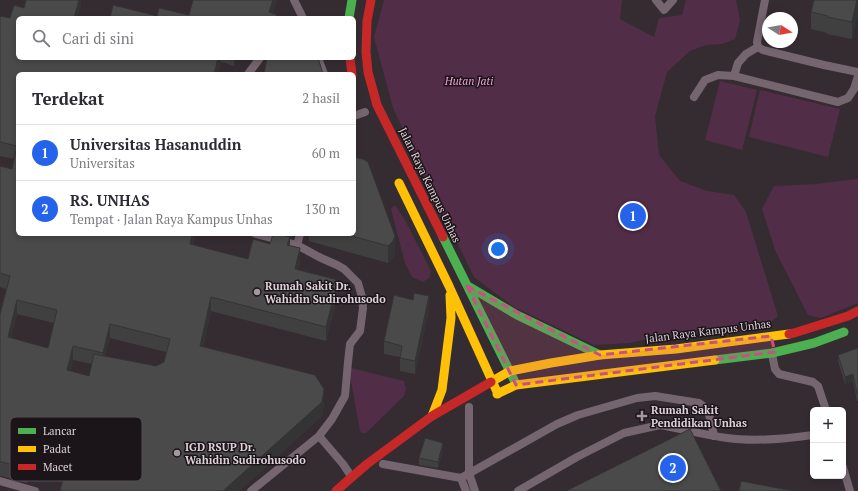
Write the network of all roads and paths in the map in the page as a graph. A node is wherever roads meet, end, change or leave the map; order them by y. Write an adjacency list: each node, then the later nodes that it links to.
1 (294, 0): 8 (lane)
2 (343, 0): 9 (lane)
3 (352, 0): 10 (street)
4 (371, 0): 29 (street, Jalan Raya Kampus Unhas)
5 (656, 0): 6 (lane)
6 (673, 0)
7 (765, 0): 11 (lane)
8 (302, 16)
9 (349, 16)
10 (349, 16)
11 (758, 48): 18 (lane); 19 (lane)
12 (258, 60): 15 (lane)
13 (319, 60): 16 (lane)
14 (350, 60): 17 (street)
15 (250, 72)
16 (323, 72)
17 (352, 72)
18 (858, 72)
19 (734, 76): 20 (lane); 21 (lane)
20 (858, 76)
21 (694, 97)
22 (365, 112): 23 (lane)
23 (356, 115)
24 (396, 176): 28 (street)
25 (263, 236): 27 (lane)
26 (299, 236): 27 (lane)
27 (297, 245): 42 (lane)
28 (449, 286): 36 (street); 40 (street)
29 (467, 286): 34 (street); 35 (street, Jalan Raya Kampus Unhas)
30 (858, 311): 32 (street, Jalan Raya Kampus Unhas)
31 (853, 329): 33 (street)
32 (771, 336): 33 (street); 34 (street, Jalan Raya Kampus Unhas)
33 (774, 353): 37 (street); 39 (lane)
34 (600, 355): 35 (street, Jalan Raya Kampus Unhas)
35 (510, 372): 36 (street, Jalan Raya Kampus Unhas); 37 (street, Jalan Raya Kampus Unhas)
36 (492, 382): 37 (street); 40 (street, Jalan Raya Kampus Unhas)
37 (516, 385)
38 (469, 407): 47 (lane)
39 (825, 407)
40 (432, 416): 46 (street, Jalan Raya Kampus Unhas)
41 (810, 435): 43 (lane)
42 (319, 436): 48 (lane); 54 (lane)
43 (714, 436): 47 (lane); 58 (lane)
44 (391, 458): 45 (street)
45 (380, 466): 50 (lane)
46 (358, 470): 48 (street, Jalan Raya Kampus Unhas); 51 (street)
47 (469, 473): 50 (lane); 57 (lane)
48 (351, 477): 55 (street, Jalan Raya Kampus Unhas)
49 (846, 477): 59 (lane)
50 (461, 478): 56 (lane)
51 (366, 479)
52 (0, 481): 53 (lane)
53 (36, 491)
54 (251, 491)
55 (336, 491)
56 (466, 491)
57 (475, 491)
58 (518, 491)
59 (850, 491)

